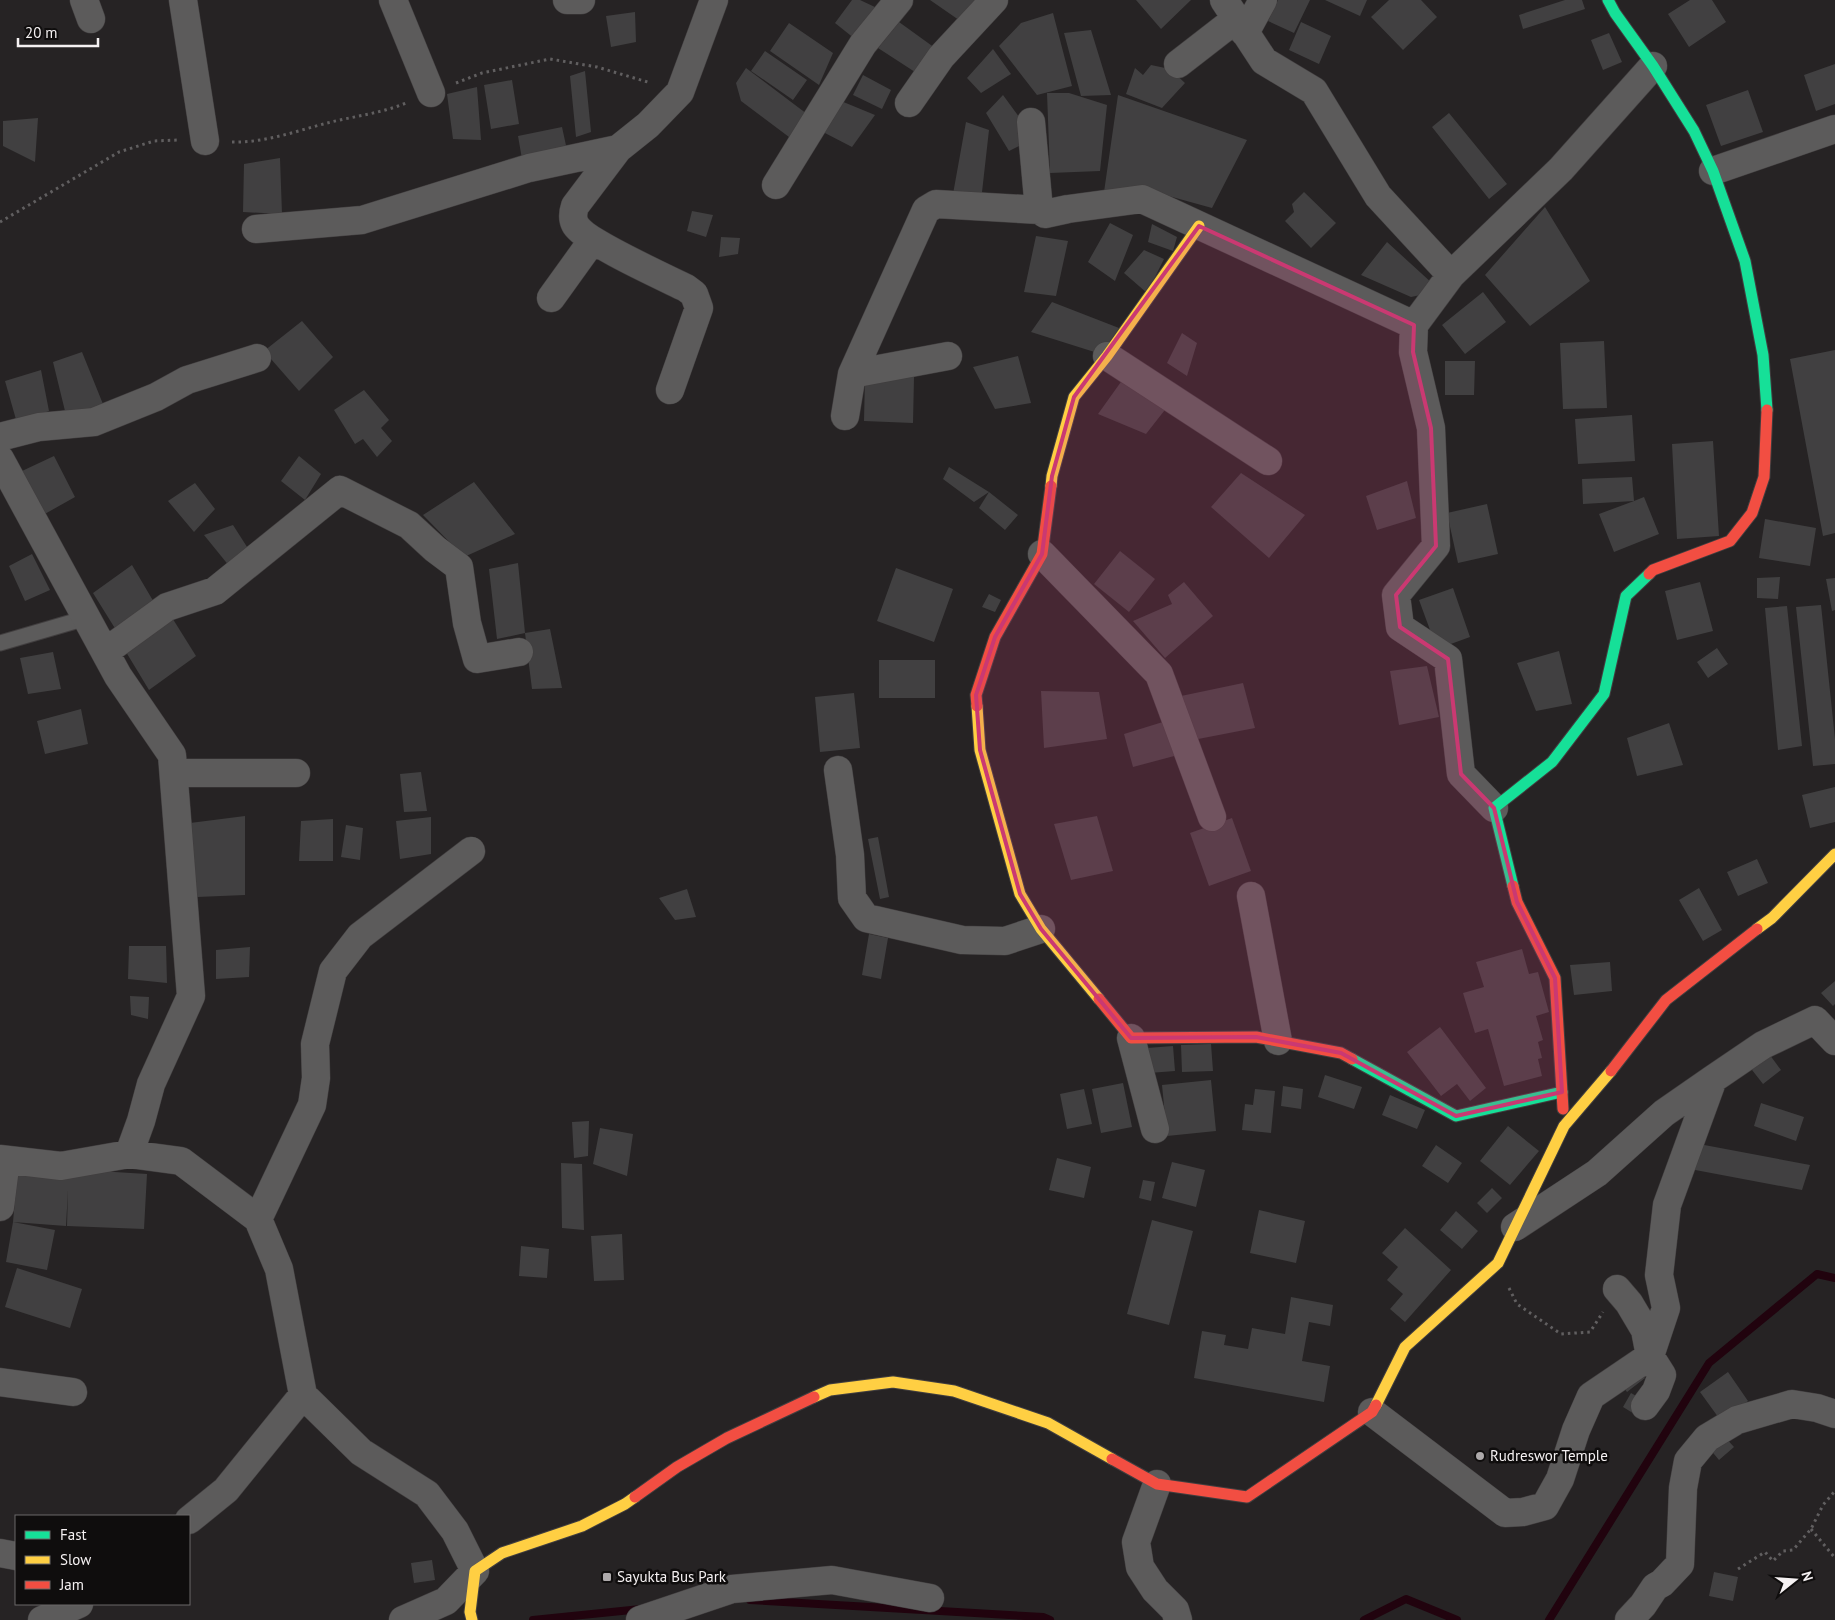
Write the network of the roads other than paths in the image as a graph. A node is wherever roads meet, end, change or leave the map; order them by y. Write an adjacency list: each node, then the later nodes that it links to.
1 (183, 0): 17 (street)
2 (394, 0): 13 (street)
3 (567, 0): 4 (street)
4 (582, 0)
5 (714, 0): 18 (street)
6 (899, 0): 20 (street)
7 (994, 0): 14 (street)
8 (1263, 0): 10 (street)
9 (1608, 0): 12 (street)
10 (1235, 17): 11 (street); 25 (street)
11 (1178, 64)
12 (1653, 66): 19 (street); 25 (street)
13 (431, 94)
14 (909, 103)
15 (1031, 122): 21 (street)
16 (1835, 130): 19 (street)
17 (205, 141)
18 (618, 149): 23 (street); 24 (street)
19 (1713, 171): 45 (street)
20 (776, 185)
21 (1040, 210): 22 (street); 31 (street)
22 (1199, 226): 27 (street); 29 (street)
23 (256, 229)
24 (592, 241): 26 (street); 32 (street)
25 (1451, 275): 27 (street)
26 (551, 298)
27 (1414, 325): 45 (street)
28 (948, 356): 31 (street)
29 (1107, 356): 36 (street); 37 (street)
30 (256, 358): 34 (street)
31 (852, 374): 33 (street)
32 (670, 390)
33 (845, 416)
34 (0, 437)
35 (0, 458): 38 (street)
36 (1268, 461)
37 (1042, 554): 46 (street); 50 (street)
38 (86, 618): 39 (lane); 40 (street)
39 (0, 643)
40 (104, 652): 41 (street); 43 (street)
41 (519, 652)
42 (838, 770): 50 (street)
43 (174, 773): 44 (street); 58 (street)
44 (296, 773)
45 (1494, 808): 55 (street)
46 (1212, 817)
47 (471, 851): 61 (street)
48 (1835, 854): 56 (street)
49 (1251, 896): 52 (street)
50 (1041, 929): 51 (street)
51 (1131, 1038): 52 (street); 57 (street)
52 (1278, 1041): 55 (street)
53 (1835, 1041): 54 (street)
54 (1713, 1078): 62 (street); 64 (street)
55 (1562, 1092): 56 (street)
56 (1564, 1126): 62 (street)
57 (1155, 1129)
58 (129, 1154): 59 (street); 61 (street)
59 (3, 1160): 60 (street)
60 (0, 1207)
61 (258, 1219): 67 (street)
62 (1515, 1227): 69 (street)
63 (1617, 1288): 64 (street)
64 (1650, 1356): 68 (street); 69 (street)
65 (0, 1382): 66 (street)
66 (73, 1392)
67 (303, 1395): 72 (street); 75 (street)
68 (1645, 1406)
69 (1372, 1412): 71 (street)
70 (1835, 1414): 83 (street)
71 (1157, 1484): 75 (street); 82 (street)
72 (190, 1519)
73 (0, 1553): 74 (street)
74 (15, 1556)
75 (475, 1571): 78 (street); 80 (street)
76 (930, 1598): 81 (street)
77 (77, 1605): 79 (street)
78 (471, 1616)
79 (42, 1620)
80 (403, 1620)
81 (640, 1620)
82 (1178, 1620)
83 (1629, 1620)

